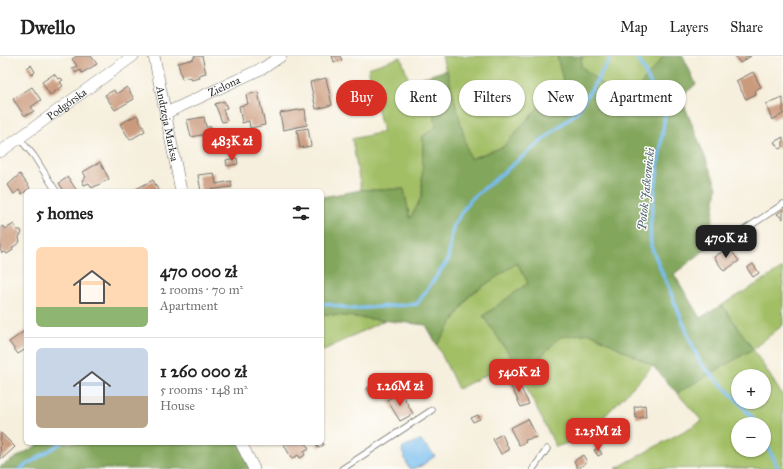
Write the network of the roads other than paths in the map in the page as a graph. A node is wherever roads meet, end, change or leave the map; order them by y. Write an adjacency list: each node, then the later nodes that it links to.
1 (133, 56): 5 (street, Podgórska)
2 (154, 56): 4 (street, Andrzeja Marksa)
3 (281, 56): 4 (street, Zielona)
4 (166, 113): 8 (street, Andrzeja Marksa)
5 (19, 138): 6 (street, Podgórska); 7 (lane)
6 (0, 152)
7 (55, 189)
8 (181, 189)
9 (783, 204): 10 (lane)
10 (744, 230)
11 (432, 410): 15 (lane)
12 (242, 445): 14 (street)
13 (547, 449): 16 (lane)
14 (254, 469)
15 (342, 469)
16 (533, 469)

